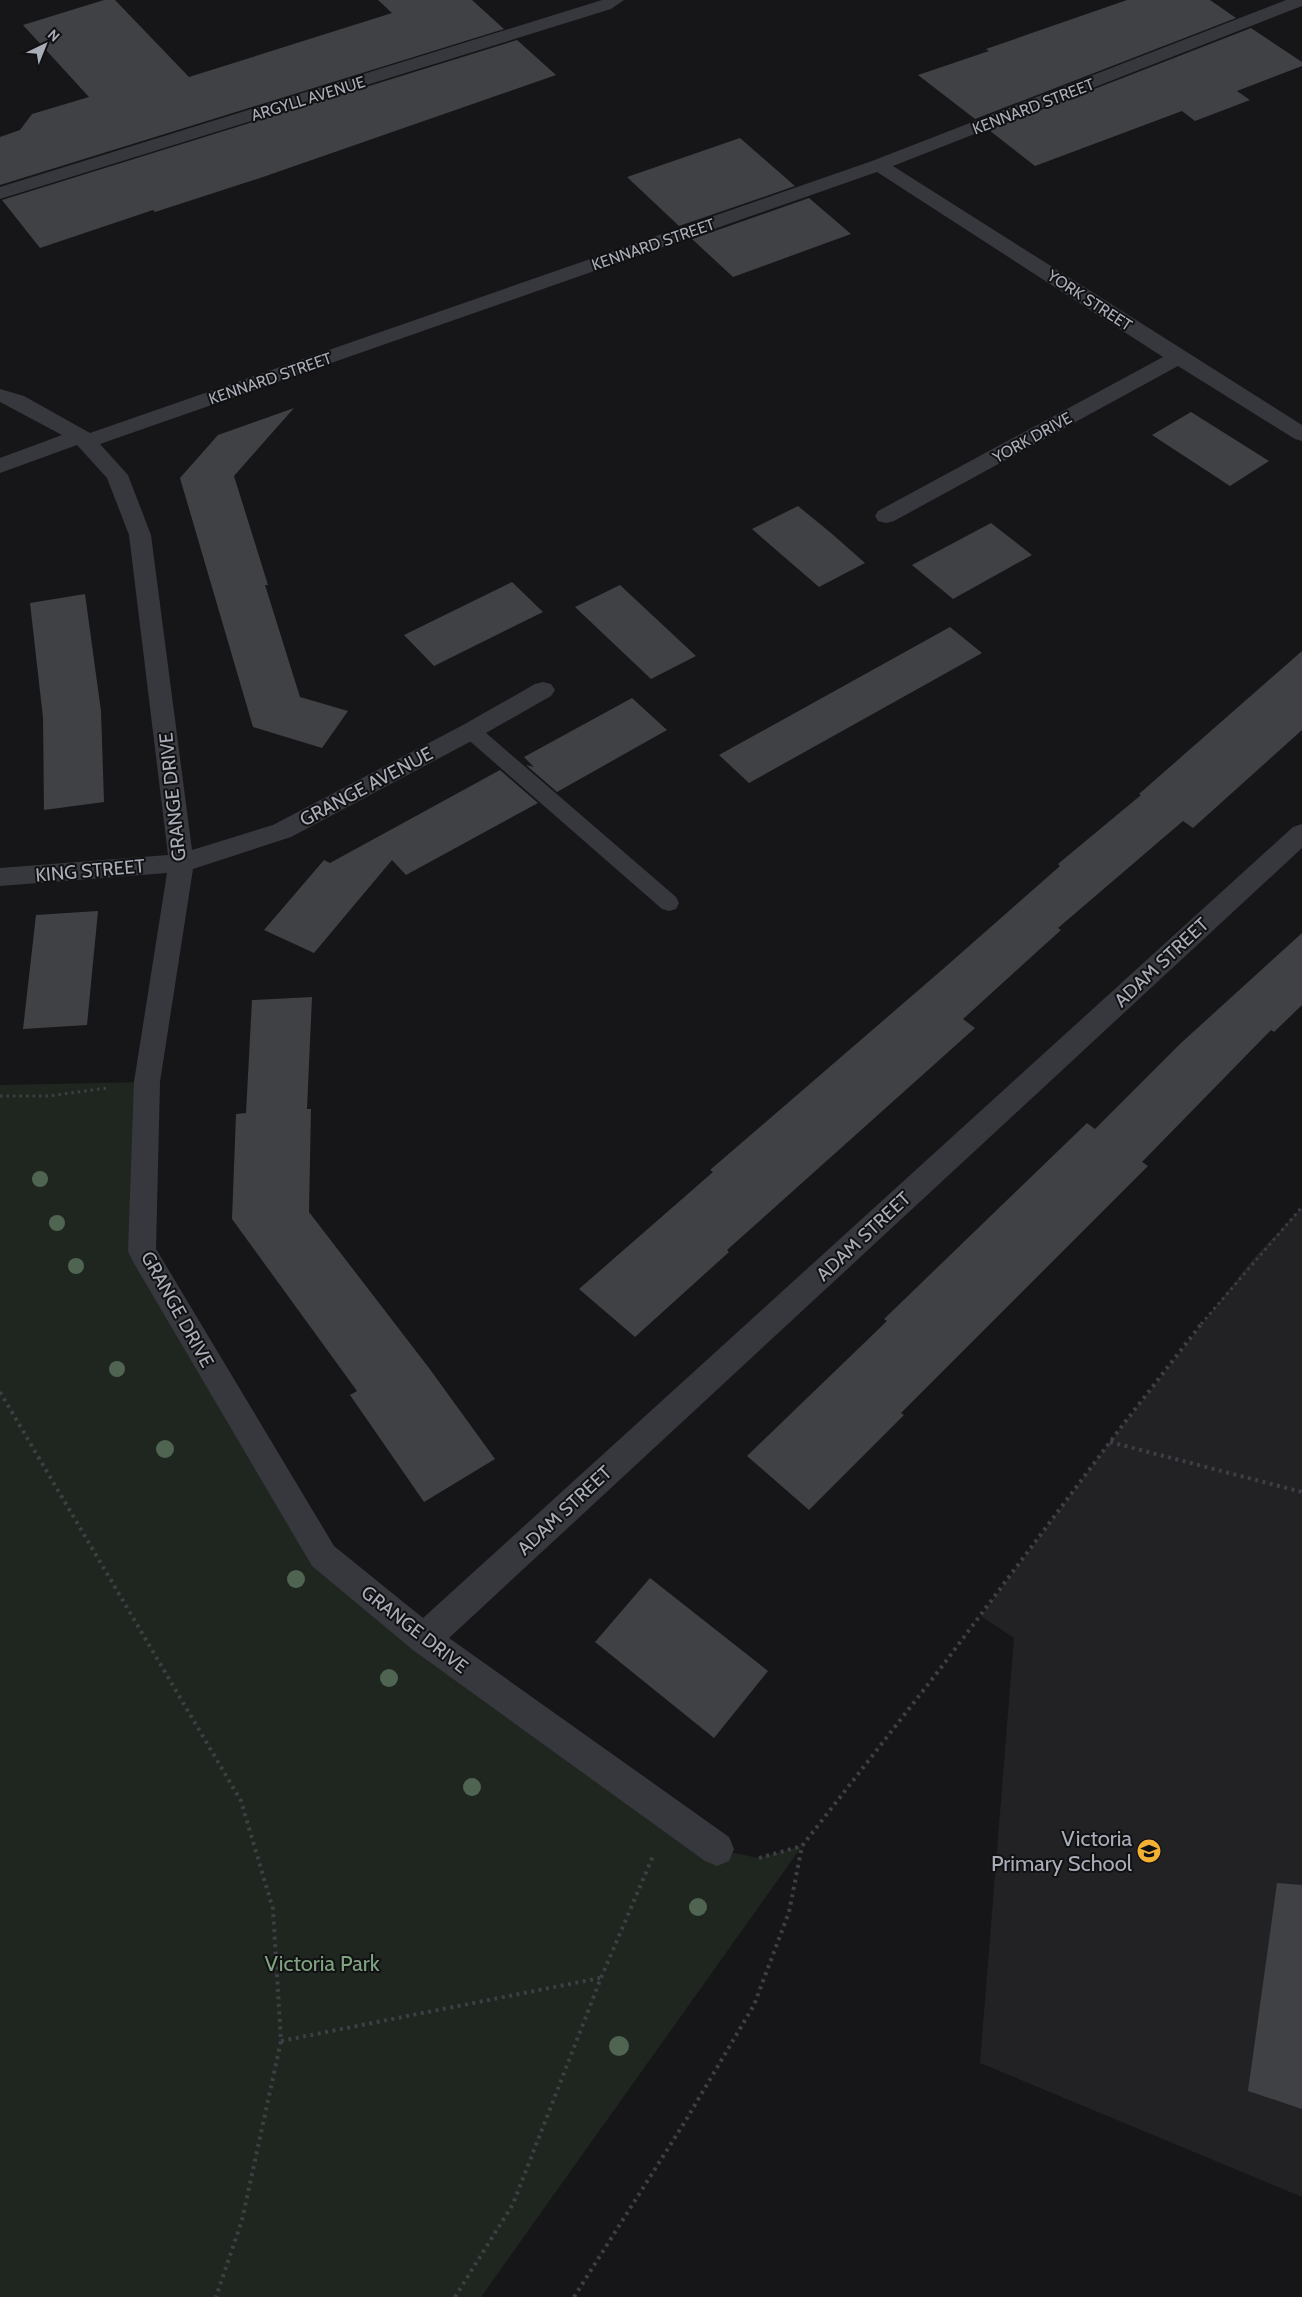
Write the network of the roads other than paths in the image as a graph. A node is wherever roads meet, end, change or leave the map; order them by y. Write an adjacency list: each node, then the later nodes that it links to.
1 (615, 0): 4 (street, ARGYLL AVENUE)
2 (1301, 0): 3 (street, KENNARD STREET)
3 (879, 165): 5 (street, YORK STREET); 8 (street, KENNARD STREET)
4 (0, 193)
5 (1178, 357): 7 (street, YORK STREET); 10 (street, YORK DRIVE)
6 (0, 395): 8 (street, GRANGE DRIVE)
7 (1302, 434)
8 (83, 439): 9 (street, KENNARD STREET); 14 (street, GRANGE DRIVE)
9 (0, 466)
10 (886, 516)
11 (543, 690): 12 (street, GRANGE AVENUE)
12 (471, 731): 14 (street, GRANGE AVENUE); 16 (lane)
13 (1302, 833): 17 (street, ADAM STREET)
14 (181, 863): 15 (street, KING STREET); 17 (street, GRANGE DRIVE)
15 (0, 877)
16 (669, 903)
17 (424, 1639): 18 (street, GRANGE DRIVE)
18 (716, 1849)

